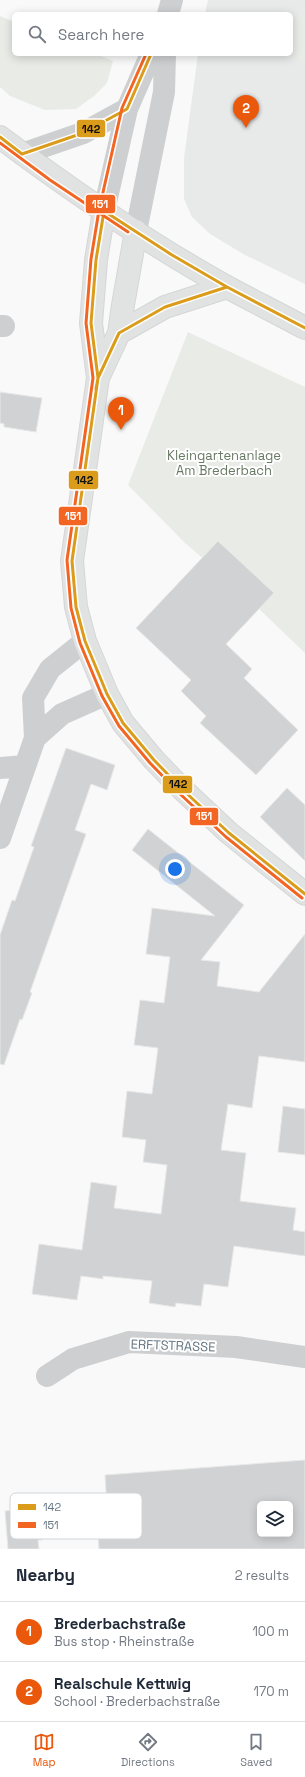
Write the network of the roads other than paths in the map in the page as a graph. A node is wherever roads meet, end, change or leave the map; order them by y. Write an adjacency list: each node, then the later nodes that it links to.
1 (172, 0): 2 (street)
2 (169, 12)
3 (150, 56): 5 (street)
4 (165, 56): 9 (street)
5 (127, 108): 7 (street); 8 (street)
6 (0, 137): 7 (street)
7 (22, 154): 8 (street)
8 (104, 210): 9 (street); 13 (street)
9 (136, 231): 10 (street); 12 (street)
10 (227, 287): 11 (street); 12 (street)
11 (305, 328)
12 (119, 333): 13 (street)
13 (98, 378): 14 (street)
14 (85, 641): 15 (street); 16 (street)
15 (107, 694): 16 (street); 20 (street)
16 (36, 738): 17 (street)
17 (24, 766): 18 (street); 19 (street)
18 (0, 768)
19 (0, 838)
20 (305, 894)
21 (305, 1357): 22 (street, ERFTSTRASSE)
22 (47, 1376)

